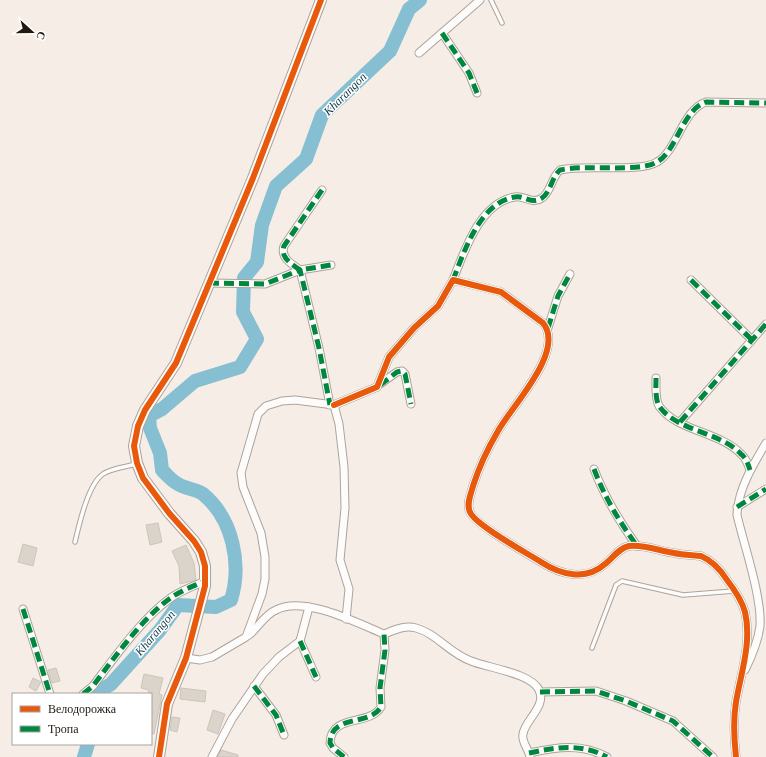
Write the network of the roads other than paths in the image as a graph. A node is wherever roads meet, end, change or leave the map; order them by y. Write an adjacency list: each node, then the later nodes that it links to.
1 (321, 0): 15 (street)
2 (480, 0): 5 (street)
3 (490, 0): 4 (lane)
4 (502, 24)
5 (442, 34): 6 (street); 7 (street)
6 (420, 53)
7 (477, 92)
8 (766, 103): 13 (street)
9 (322, 190): 11 (street)
10 (331, 265): 11 (street)
11 (300, 270): 15 (street); 22 (street)
12 (570, 274): 17 (street)
13 (453, 280): 17 (street); 20 (street)
14 (691, 280): 18 (street)
15 (209, 283): 25 (street)
16 (766, 324): 18 (street)
17 (548, 328): 31 (street)
18 (752, 340): 23 (street)
19 (656, 378): 23 (street)
20 (377, 387): 21 (street); 22 (street)
21 (411, 404)
22 (332, 405): 36 (street); 38 (street)
23 (680, 422): 27 (street)
24 (766, 443): 27 (street)
25 (137, 463): 30 (lane); 32 (street)
26 (594, 468): 31 (street)
27 (750, 470): 29 (street)
28 (766, 490): 29 (street)
29 (737, 507): 42 (street)
30 (75, 542)
31 (637, 546): 33 (street)
32 (205, 584): 41 (street); 47 (street)
33 (735, 591): 40 (lane); 42 (street)
34 (309, 607): 36 (street); 38 (street); 39 (street)
35 (23, 609): 46 (street)
36 (346, 619): 37 (street)
37 (384, 634): 45 (street); 52 (street)
38 (246, 637): 41 (street)
39 (300, 641): 43 (street); 44 (street)
40 (592, 648)
41 (186, 658): 50 (street)
42 (744, 674): 55 (street)
43 (316, 677)
44 (254, 686): 48 (street); 51 (street)
45 (540, 692): 49 (street); 54 (street)
46 (50, 693)
47 (84, 693)
48 (284, 734)
49 (530, 755): 53 (street)
50 (159, 757)
51 (212, 757)
52 (344, 757)
53 (607, 757)
54 (713, 757)
55 (736, 757)

